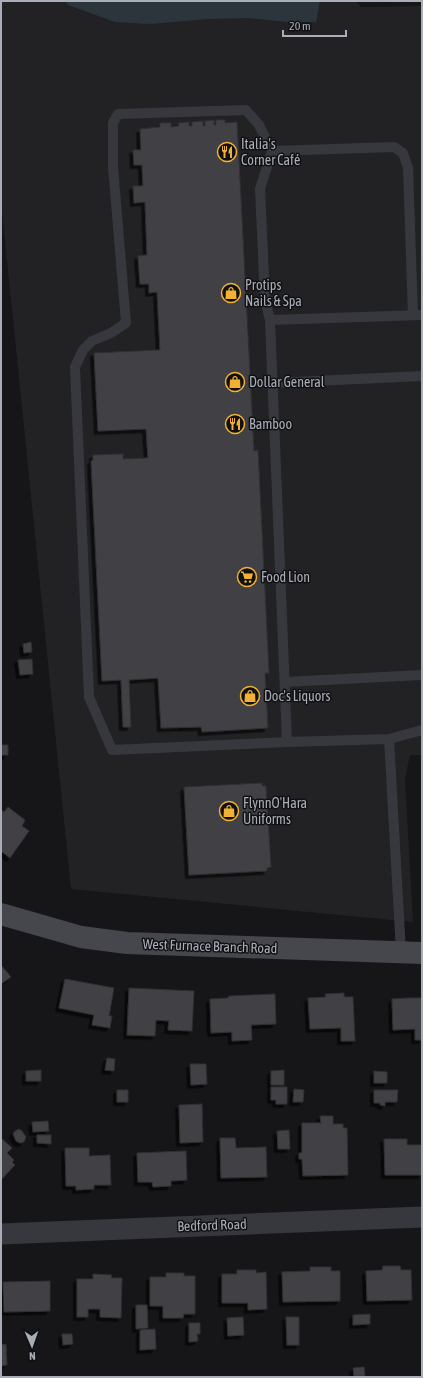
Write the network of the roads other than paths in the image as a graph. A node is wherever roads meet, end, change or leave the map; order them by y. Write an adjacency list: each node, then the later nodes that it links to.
1 (272, 151): 2 (lane); 3 (lane); 10 (lane)
2 (418, 315): 3 (lane)
3 (270, 320): 5 (lane)
4 (422, 376): 5 (lane)
5 (273, 382): 7 (lane)
6 (422, 674): 7 (lane)
7 (285, 682): 10 (lane)
8 (422, 730): 9 (lane)
9 (389, 739): 10 (lane); 12 (lane)
10 (287, 742)
11 (1, 914): 12 (main road, West Furnace Branch Road)
12 (412, 952)
13 (422, 1217): 14 (street, Bedford Road)
14 (1, 1234)

